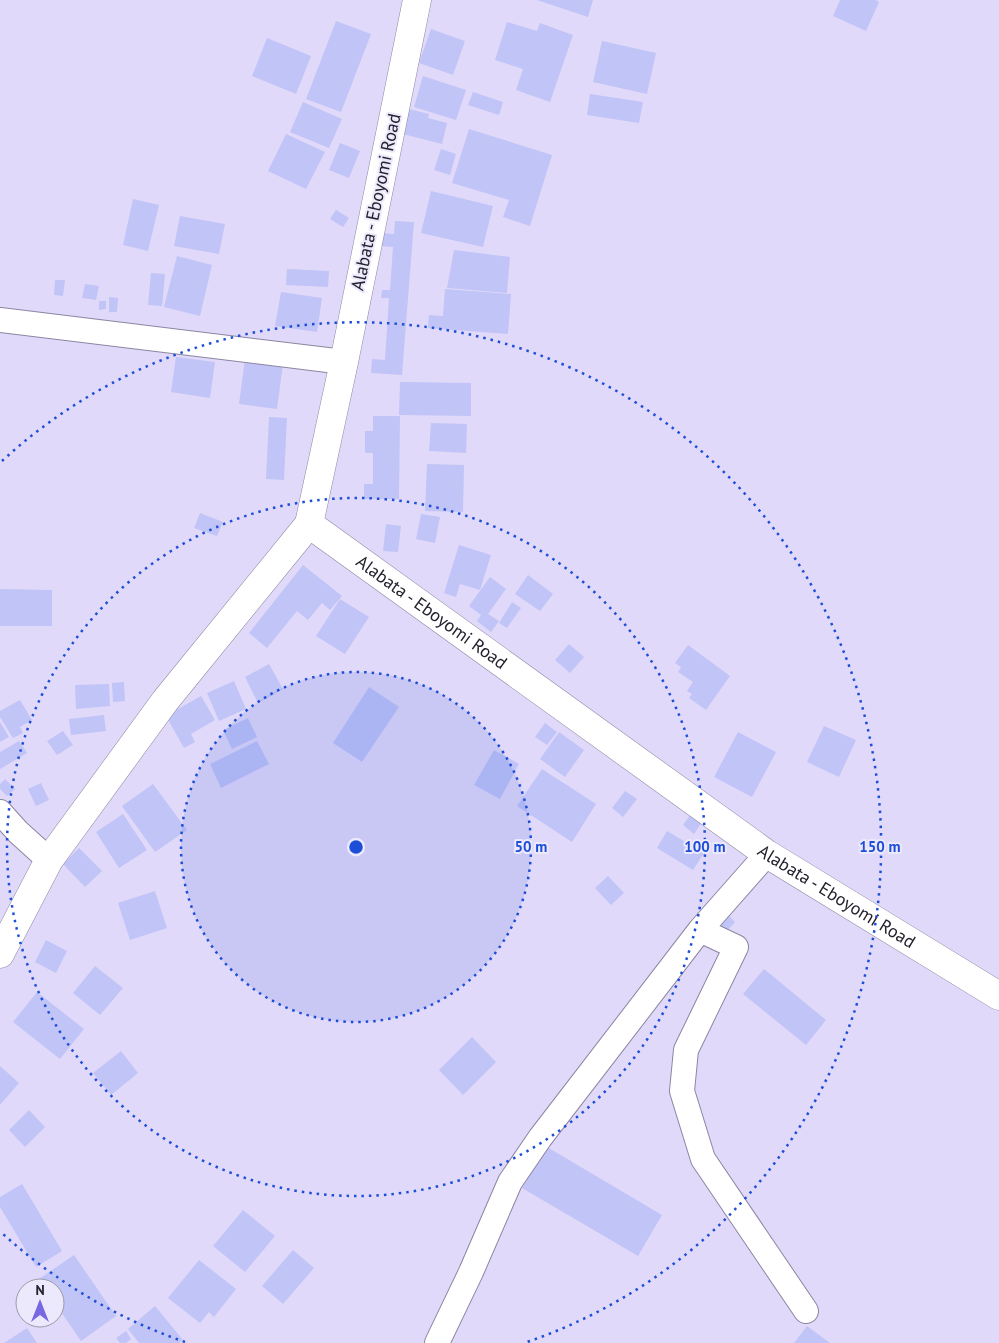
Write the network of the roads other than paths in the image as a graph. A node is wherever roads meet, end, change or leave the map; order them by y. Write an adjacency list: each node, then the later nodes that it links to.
1 (417, 0): 3 (main road, Alabata - Eboyomi Road)
2 (0, 320): 3 (street)
3 (344, 362): 4 (main road, Alabata - Eboyomi Road)
4 (309, 524): 6 (main road, Alabata - Eboyomi Road); 7 (main road)
5 (0, 812): 7 (street)
6 (767, 854): 8 (street); 10 (main road, Alabata - Eboyomi Road)
7 (49, 860): 9 (main road)
8 (700, 930): 11 (street); 12 (street)
9 (0, 954)
10 (999, 996)
11 (806, 1311)
12 (437, 1343)

